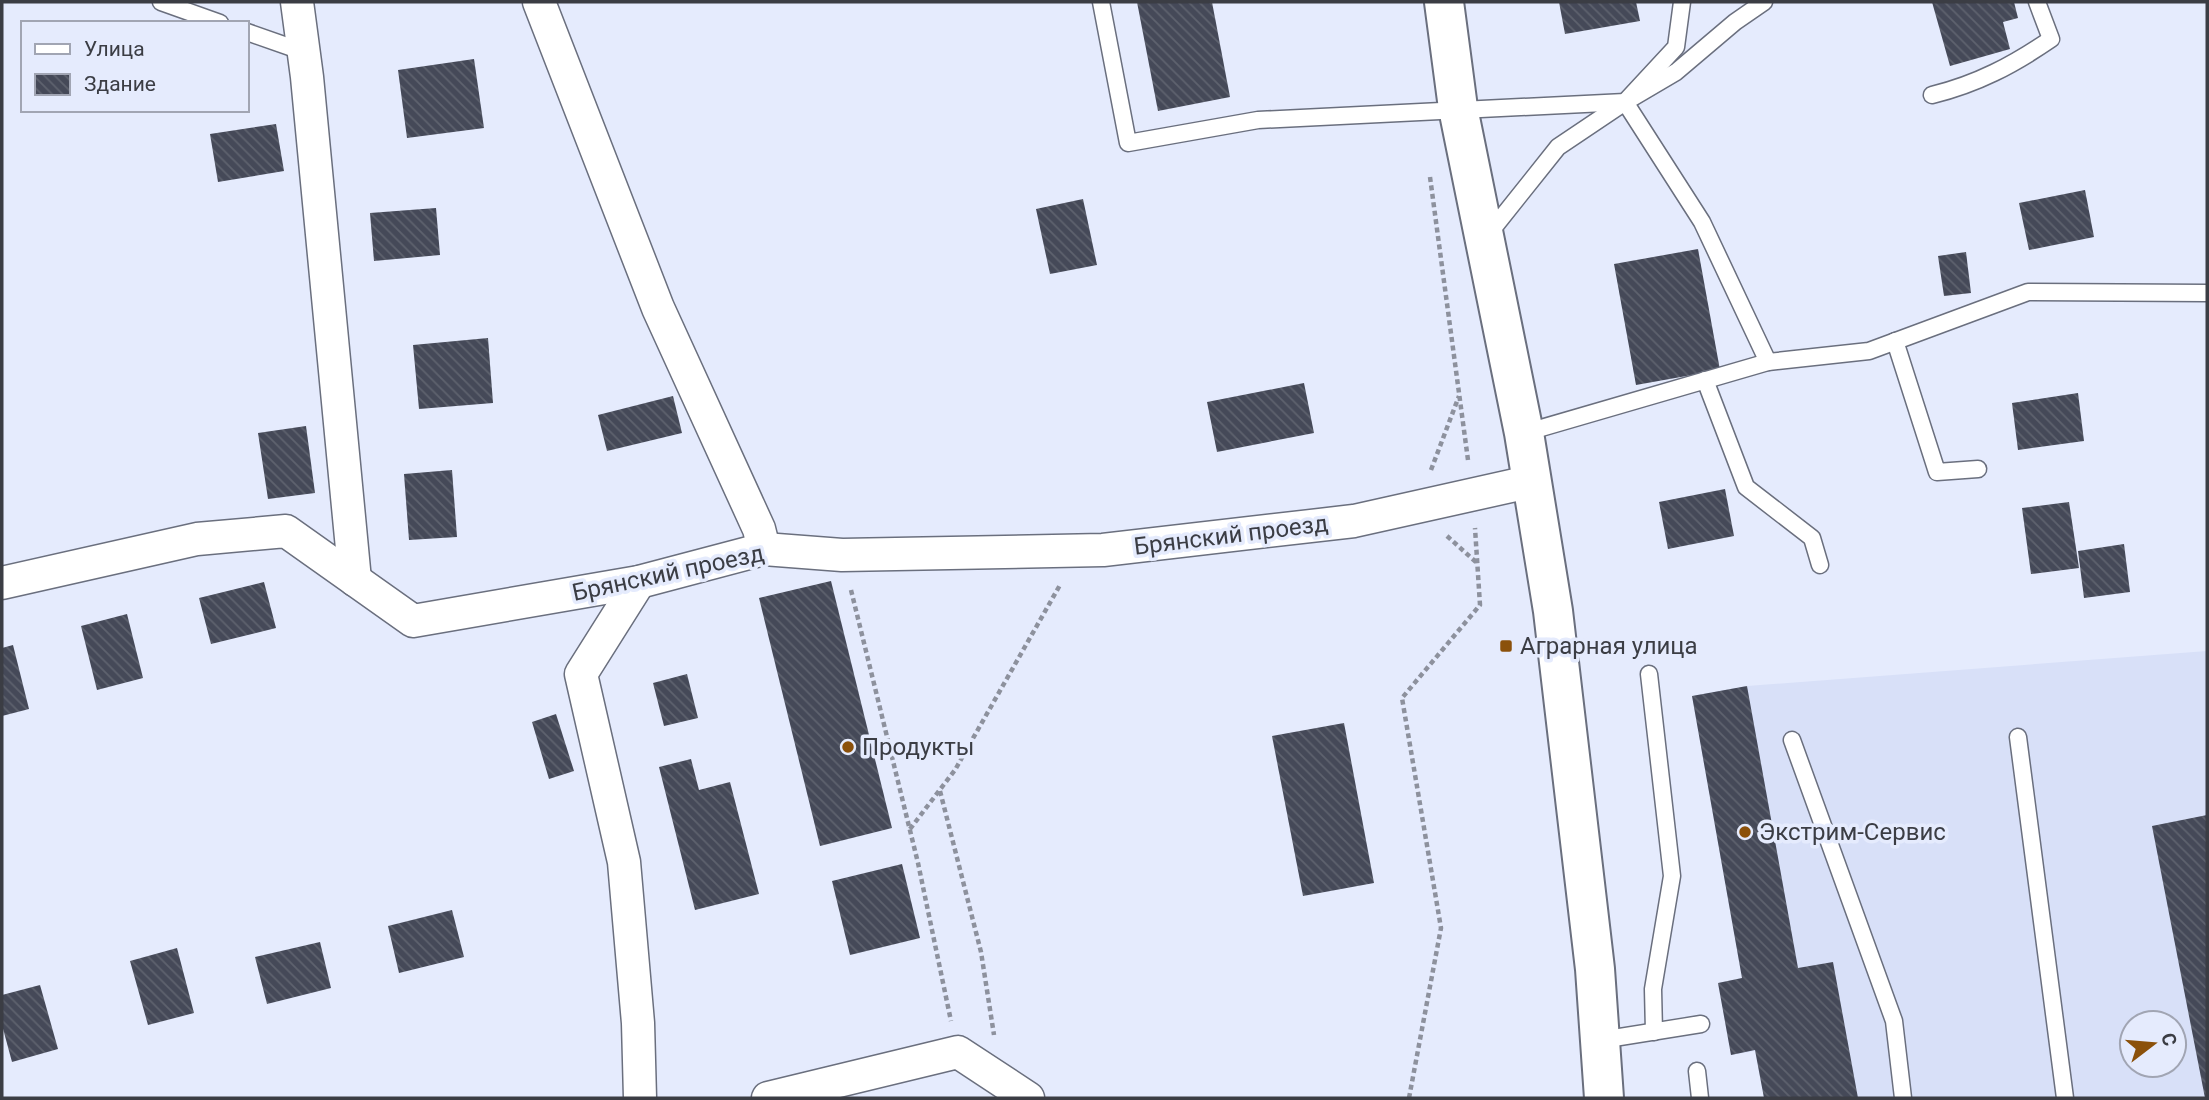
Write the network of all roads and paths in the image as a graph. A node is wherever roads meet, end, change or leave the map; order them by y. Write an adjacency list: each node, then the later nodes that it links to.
1 (161, 2): 9 (lane)
2 (297, 2): 11 (street)
3 (539, 2): 26 (street)
4 (1101, 2): 14 (lane)
5 (1444, 2): 14 (street)
6 (1682, 2): 13 (lane)
7 (1764, 2): 13 (lane)
8 (2037, 2): 12 (lane)
9 (214, 21)
10 (248, 32): 11 (lane)
11 (304, 52): 30 (street)
12 (1932, 95)
13 (1625, 102): 14 (lane); 15 (lane); 18 (lane)
14 (1440, 109): 15 (street); 20 (path)
15 (1483, 240): 21 (street)
16 (2207, 293): 17 (lane)
17 (1895, 341): 18 (lane); 22 (lane)
18 (1768, 362): 19 (lane)
19 (1705, 380): 21 (lane); 29 (lane)
20 (1460, 395): 24 (path); 25 (path)
21 (1524, 433): 23 (street)
22 (1978, 469)
23 (1533, 481): 24 (street, Брянский проезд); 40 (street)
24 (1473, 494): 25 (street, Брянский проезд); 47 (path)
25 (1417, 508): 27 (street, Брянский проезд)
26 (764, 549): 28 (street, Брянский проезд); 31 (street, Брянский проезд)
27 (1079, 551): 28 (street, Брянский проезд); 36 (path)
28 (842, 555): 37 (path)
29 (1820, 565)
30 (355, 580): 31 (street, Брянский проезд); 32 (street, Брянский проезд)
31 (639, 582): 44 (street)
32 (2, 583)
33 (1649, 674): 39 (lane)
34 (2018, 737): 51 (lane)
35 (1792, 740): 50 (lane)
36 (940, 790): 37 (path); 43 (path)
37 (910, 830): 41 (path)
38 (1700, 1024): 39 (lane)
39 (1654, 1032): 40 (lane)
40 (1601, 1041): 48 (street)
41 (958, 1052): 43 (street); 45 (street)
42 (1697, 1071): 49 (lane)
43 (1001, 1080): 46 (street)
44 (640, 1098)
45 (768, 1098)
46 (1028, 1098)
47 (1409, 1098)
48 (1604, 1098)
49 (1700, 1098)
50 (1903, 1098)
51 (2065, 1098)

